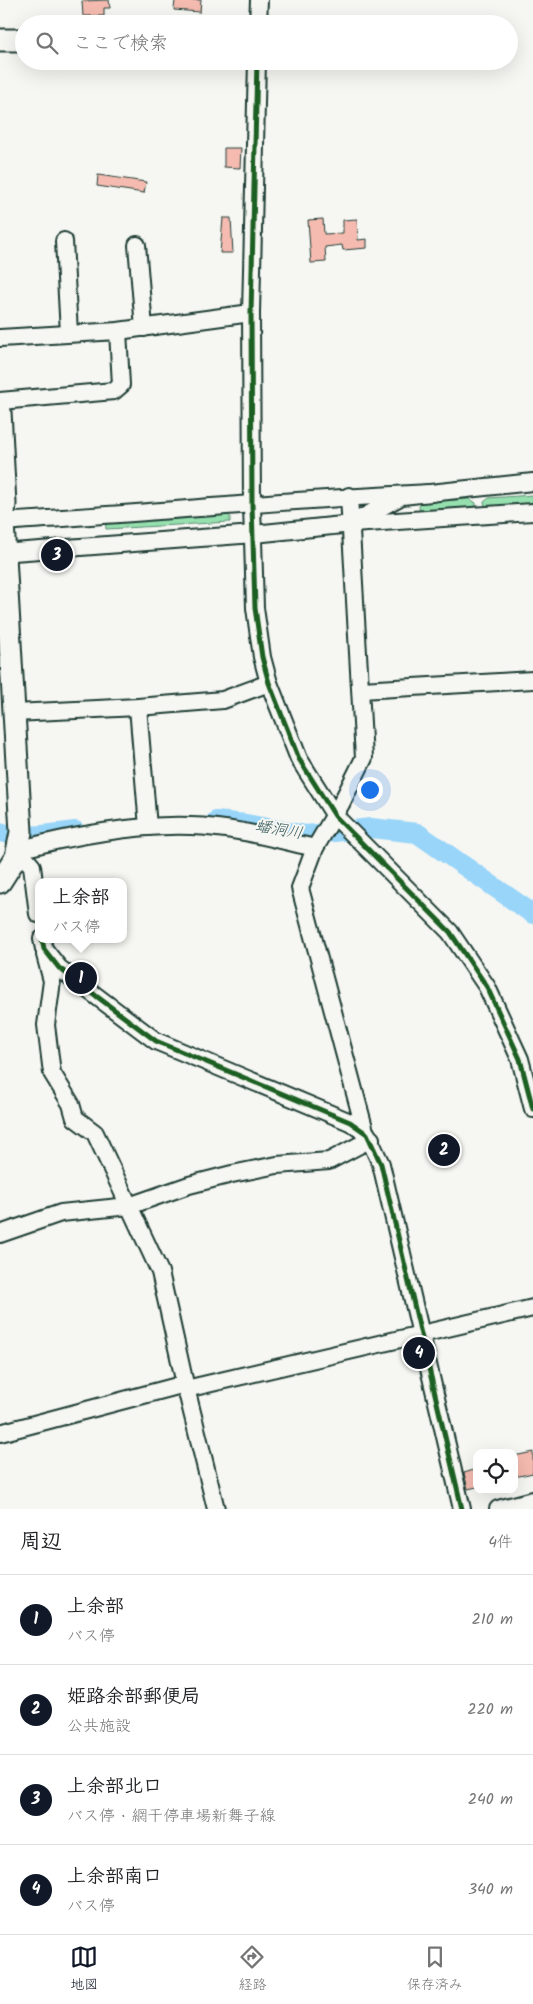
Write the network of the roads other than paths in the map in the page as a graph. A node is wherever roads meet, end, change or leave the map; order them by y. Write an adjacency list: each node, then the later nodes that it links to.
1 (259, 0): 2 (street)
2 (258, 15)
3 (0, 40): 4 (main road)
4 (15, 40)
5 (257, 70): 8 (street)
6 (64, 241): 11 (street)
7 (137, 245): 9 (street)
8 (250, 313): 9 (street); 18 (street)
9 (144, 328): 10 (street)
10 (118, 331): 11 (street); 13 (street)
11 (70, 333): 12 (street)
12 (0, 338)
13 (0, 401)
14 (0, 411): 20 (main road)
15 (533, 482): 16 (street)
16 (433, 493): 17 (street); 21 (street)
17 (349, 496): 18 (street); 21 (street)
18 (252, 505): 20 (street); 22 (street)
19 (533, 512): 21 (street)
20 (1, 522): 23 (main road)
21 (352, 524): 22 (street); 26 (street)
22 (254, 534): 23 (street); 25 (street)
23 (2, 552): 28 (main road)
24 (533, 680): 26 (street)
25 (269, 683): 27 (street); 29 (street)
26 (361, 690): 29 (street)
27 (138, 707): 28 (street); 30 (street)
28 (14, 713): 31 (main road)
29 (338, 810): 32 (street); 36 (street)
30 (147, 820): 31 (street); 32 (street)
31 (19, 841): 33 (main road); 34 (street)
32 (315, 848): 37 (street)
33 (0, 882)
34 (35, 890)
35 (43, 944): 37 (street); 38 (street)
36 (533, 1109)
37 (368, 1135): 38 (street); 41 (street)
38 (129, 1206): 39 (street); 42 (street)
39 (0, 1234)
40 (533, 1308): 41 (street)
41 (422, 1333): 42 (street); 46 (street)
42 (185, 1387): 43 (street); 45 (street)
43 (0, 1433)
44 (533, 1500): 47 (street)
45 (216, 1509)
46 (462, 1509)
47 (498, 1509)

